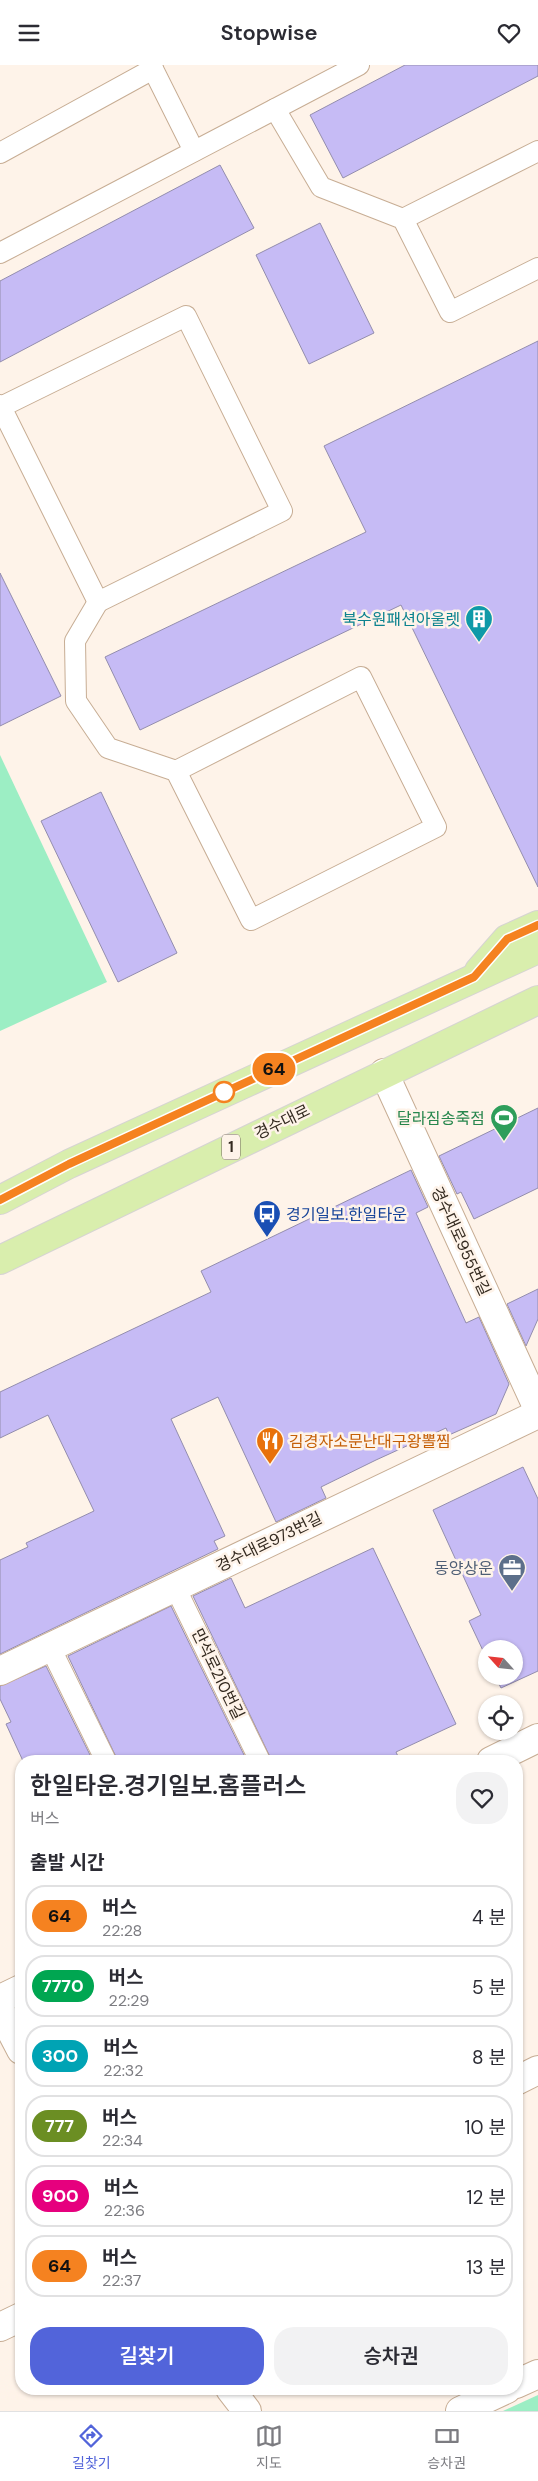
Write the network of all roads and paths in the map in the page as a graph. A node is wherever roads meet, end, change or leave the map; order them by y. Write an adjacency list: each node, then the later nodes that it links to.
1 (359, 65): 3 (lane)
2 (152, 67): 4 (lane); 6 (lane)
3 (275, 109): 4 (lane); 7 (lane)
4 (194, 151): 8 (lane)
5 (538, 151): 7 (lane)
6 (0, 153)
7 (403, 219): 9 (lane)
8 (0, 253)
9 (538, 268)
10 (1, 405): 11 (lane); 11 (lane)
11 (98, 601): 12 (lane)
12 (176, 771): 12 (lane)
13 (538, 925): 15 (main road)
14 (538, 949): 15 (main road)
15 (474, 977): 20 (main road)
16 (538, 1000): 18 (main road, 경수대로 / 1)
17 (538, 1019): 18 (main road)
18 (462, 1037): 19 (main road, 경수대로 / 1)
19 (384, 1073): 21 (main road, 경수대로 / 1); 22 (street, 경수대로955번길)
20 (0, 1200)
21 (0, 1260)
22 (538, 1409)
23 (538, 1414): 24 (street, 경수대로973번길)
24 (175, 1587): 25 (street, 경수대로973번길); 29 (lane, 만석로210번길)
25 (50, 1647): 26 (street, 경수대로973번길); 28 (lane)
26 (0, 1671)
27 (538, 1738): 30 (street)
28 (103, 1755)
29 (257, 1755)
30 (503, 1755)
31 (15, 1992): 32 (street)
32 (0, 1999)
33 (0, 2010): 34 (street)
34 (15, 2039)
35 (538, 2070): 36 (street)
36 (523, 2078)
37 (15, 2320): 38 (street)
38 (0, 2327)
39 (538, 2374): 40 (street)
40 (523, 2382)
41 (235, 2395): 43 (street)
42 (494, 2395): 44 (street)
43 (247, 2411)
44 (460, 2411)

